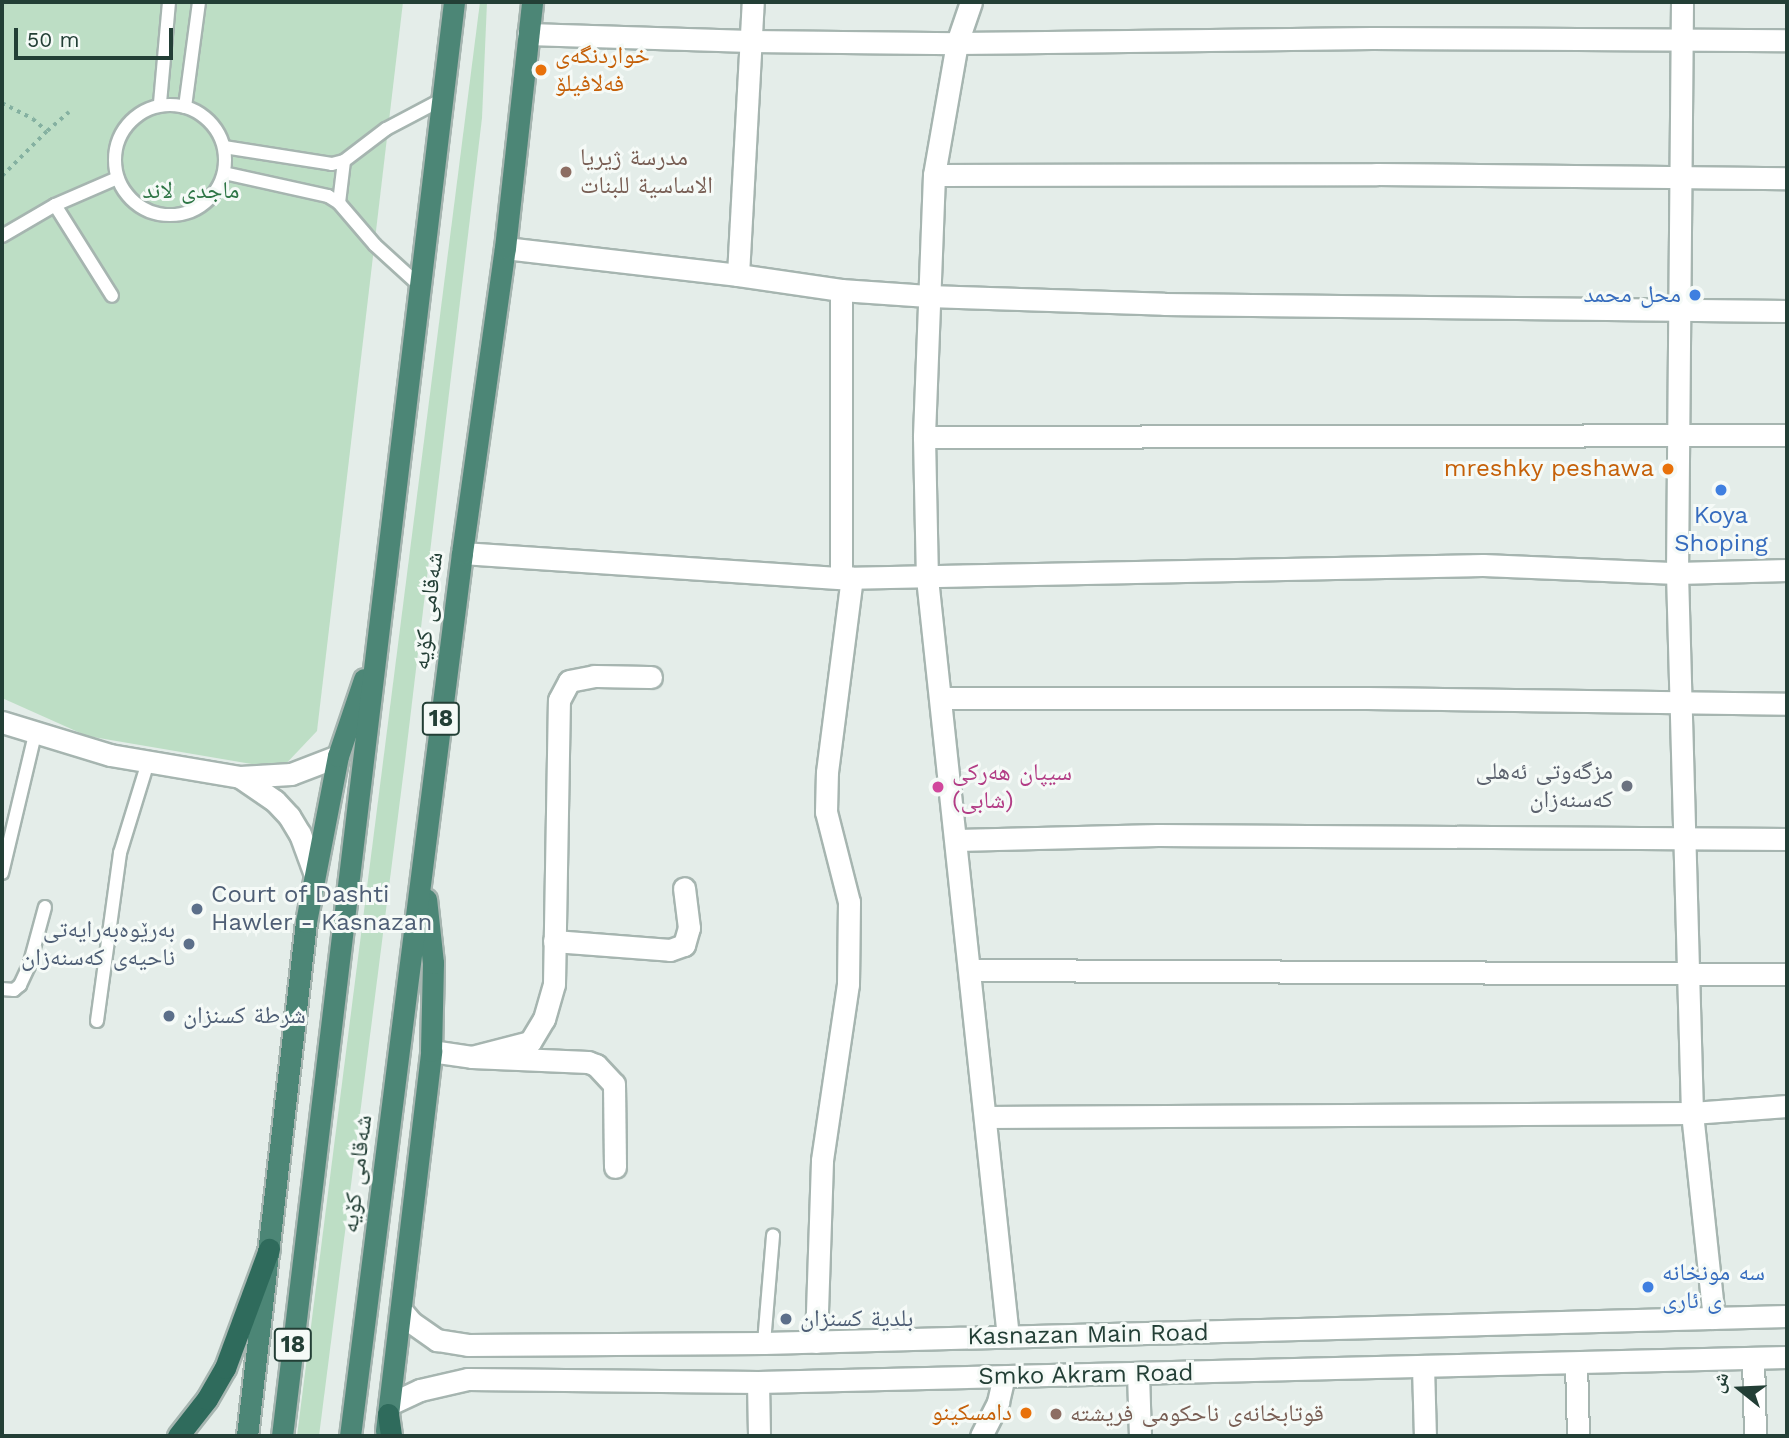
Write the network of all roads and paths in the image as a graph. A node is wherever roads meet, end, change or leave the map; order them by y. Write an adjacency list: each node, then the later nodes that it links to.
1 (169, 2): 15 (lane)
2 (199, 2): 16 (lane)
3 (454, 2): 13 (highway, شەقامی کۆیە / 18)
4 (532, 2): 8 (highway, شەقامی کۆیە / 18)
5 (752, 2): 11 (street)
6 (971, 2): 12 (street)
7 (1682, 2): 9 (street)
8 (528, 34): 11 (street); 30 (highway, شەقامی کۆیە / 18)
9 (1681, 40): 10 (street); 12 (street); 25 (street)
10 (1787, 40)
11 (750, 41): 12 (street); 31 (street)
12 (957, 43): 22 (street)
13 (443, 99): 20 (lane); 32 (highway, شەقامی کۆیە / 18)
14 (2, 103): 18 (path)
15 (160, 103): 16 (lane); 24 (lane)
16 (185, 107): 19 (lane)
17 (69, 112): 18 (path)
18 (47, 131): 23 (path)
19 (223, 147): 20 (lane); 21 (lane)
20 (344, 161): 27 (lane)
21 (224, 173): 24 (lane); 27 (lane)
22 (934, 175): 25 (street); 35 (street)
23 (2, 176)
24 (117, 178): 28 (lane)
25 (1680, 178): 26 (street); 36 (street)
26 (1787, 178)
27 (339, 203): 32 (lane)
28 (55, 205): 29 (lane); 34 (lane)
29 (2, 236)
30 (505, 248): 31 (street); 41 (highway, شەقامی کۆیە / 18)
31 (738, 275): 33 (street)
32 (419, 285): 46 (highway, شەقامی کۆیە / 18)
33 (841, 290): 35 (street); 44 (street)
34 (112, 296)
35 (928, 296): 36 (street); 40 (street)
36 (1679, 310): 37 (street); 38 (street)
37 (1787, 311)
38 (1678, 435): 39 (street); 40 (street); 43 (street)
39 (1787, 435)
40 (924, 438): 45 (street)
41 (462, 553): 44 (street); 59 (highway, شەقامی کۆیە / 18)
42 (1787, 570): 43 (street)
43 (1677, 573): 45 (street); 49 (street)
44 (847, 578): 45 (street); 82 (street)
45 (927, 578): 48 (street)
46 (377, 641): 53 (highway); 94 (highway, شەقامی کۆیە / 18)
47 (651, 677): 64 (street)
48 (942, 698): 49 (street); 58 (street)
49 (1681, 703): 50 (street); 56 (street)
50 (1787, 704)
51 (2, 722): 52 (street)
52 (35, 734): 54 (street); 61 (lane)
53 (338, 756): 55 (street); 60 (highway)
54 (149, 762): 55 (street); 69 (lane)
55 (240, 778): 60 (street)
56 (1684, 837): 57 (street); 58 (street); 66 (street)
57 (1787, 839)
58 (957, 840): 65 (street)
59 (423, 863): 70 (highway); 95 (highway, شەقامی کۆیە / 18)
60 (314, 872): 77 (highway)
61 (2, 873)
62 (684, 888): 64 (street)
63 (45, 906): 68 (lane)
64 (554, 941): 71 (street)
65 (971, 970): 66 (street); 74 (street)
66 (1688, 974): 67 (street); 73 (street)
67 (1787, 974)
68 (2, 989)
69 (97, 1021)
70 (431, 1051): 71 (street); 78 (highway)
71 (472, 1057): 75 (street)
72 (1787, 1106): 73 (street)
73 (1692, 1113): 74 (street); 80 (street)
74 (985, 1117): 81 (street)
75 (615, 1167)
76 (773, 1235): 83 (lane)
77 (269, 1249): 92 (highway); 93 (highway)
78 (401, 1310): 83 (street, Kasnazan Main Road); 91 (highway)
79 (1787, 1316): 80 (street, Kasnazan Main Road)
80 (1714, 1318): 81 (street, Kasnazan Main Road)
81 (1009, 1337): 82 (street, Kasnazan Main Road)
82 (816, 1342): 83 (street, Kasnazan Main Road)
83 (764, 1343)
84 (1787, 1357): 85 (street, Smko Akram Road)
85 (1753, 1358): 86 (street, Smko Akram Road); 102 (street)
86 (1576, 1363): 87 (street, Smko Akram Road); 101 (street)
87 (1423, 1366): 88 (street, Smko Akram Road); 100 (street)
88 (1138, 1373): 89 (street, Smko Akram Road); 99 (street)
89 (1004, 1377): 90 (street, Smko Akram Road); 98 (street)
90 (758, 1382): 91 (street, Smko Akram Road); 97 (street)
91 (389, 1409): 96 (highway)
92 (178, 1436)
93 (247, 1436)
94 (282, 1436)
95 (350, 1436)
96 (388, 1436)
97 (759, 1436)
98 (981, 1436)
99 (1140, 1436)
100 (1425, 1436)
101 (1578, 1436)
102 (1755, 1436)

